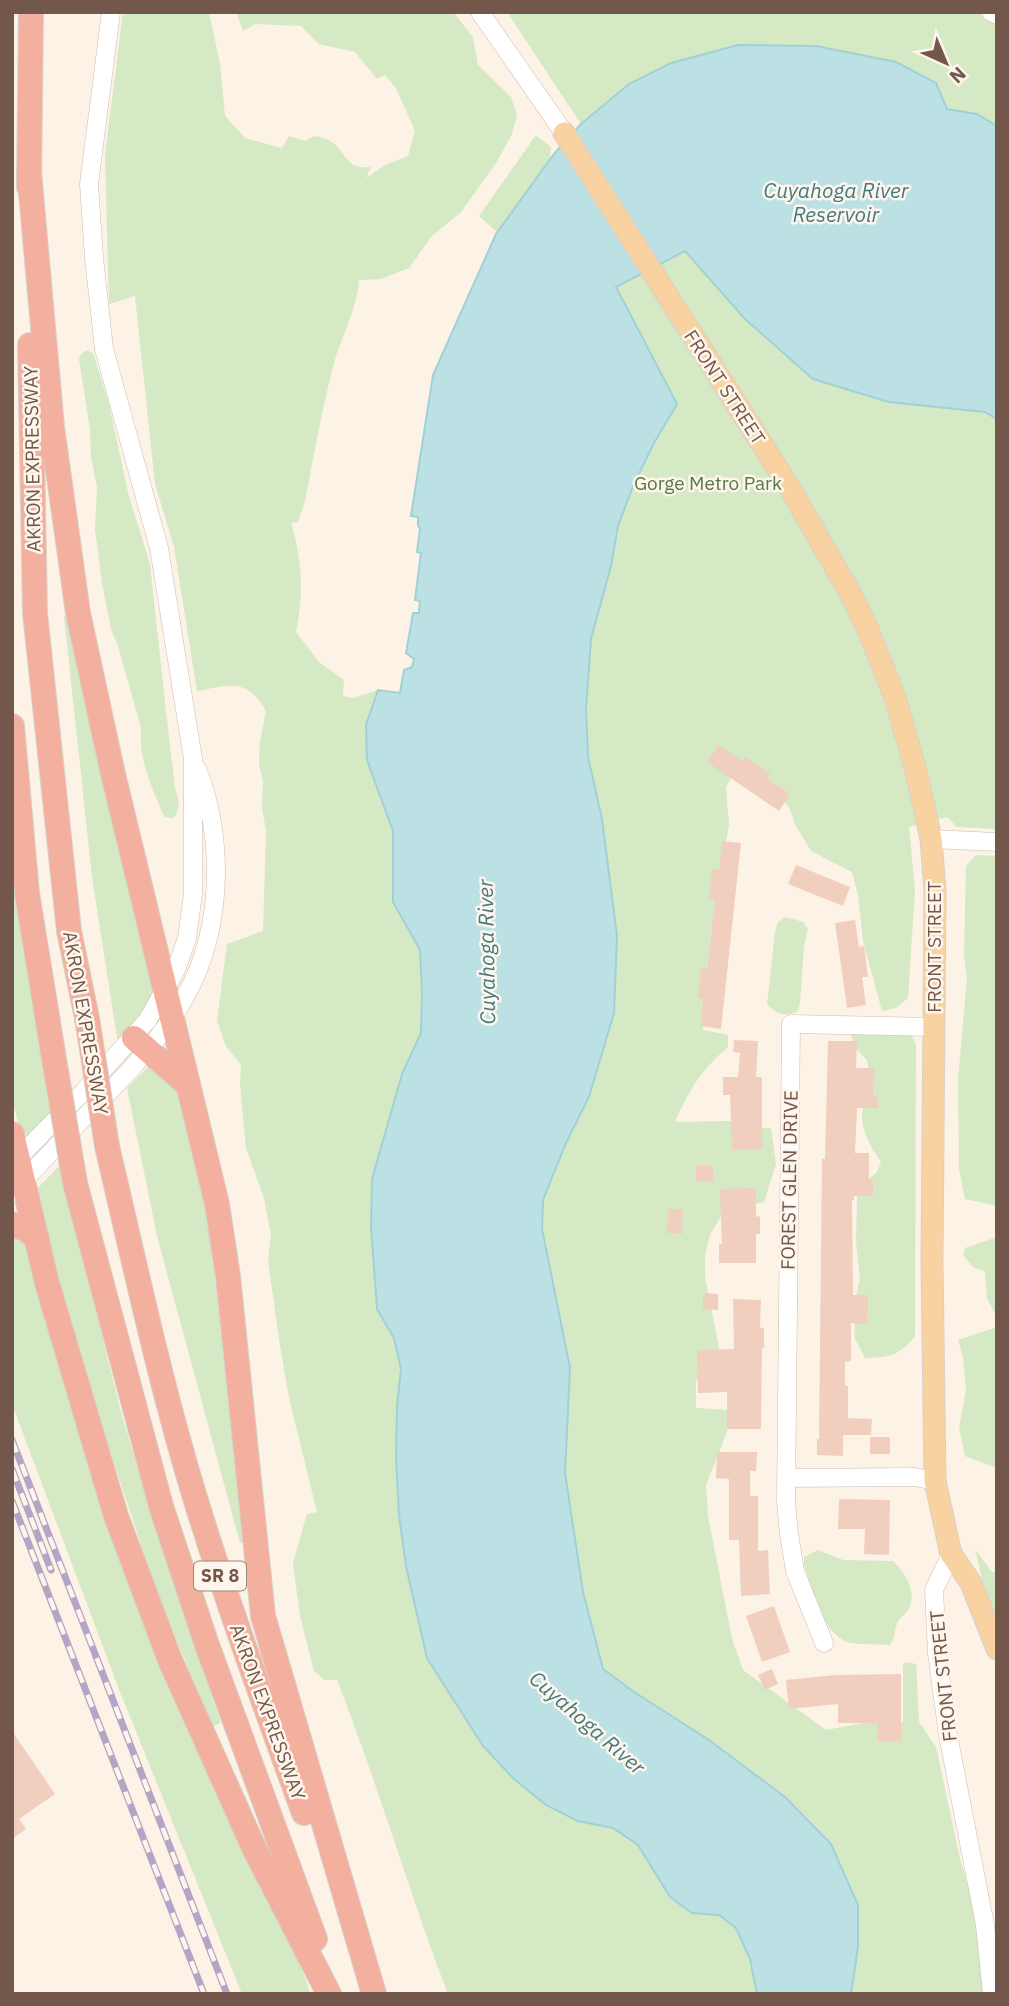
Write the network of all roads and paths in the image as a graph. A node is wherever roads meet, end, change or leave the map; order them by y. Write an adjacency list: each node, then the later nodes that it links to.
1 (31, 12): 7 (highway, AKRON EXPRESSWAY / SR 8)
2 (111, 12): 9 (street)
3 (480, 12): 6 (street, FRONT STREET)
4 (991, 12): 5 (street)
5 (997, 15)
6 (564, 133): 10 (main road, FRONT STREET)
7 (29, 171): 12 (highway); 27 (highway, AKRON EXPRESSWAY / SR 8, bridge)
8 (12, 726): 26 (highway, AKRON EXPRESSWAY / SR 8, bridge)
9 (193, 759): 12 (street); 12 (street)
10 (931, 839): 11 (street); 13 (main road, FRONT STREET)
11 (997, 842)
12 (165, 1005): 14 (street); 15 (highway)
13 (934, 1027): 20 (street, FOREST GLEN DRIVE); 21 (main road, FRONT STREET)
14 (142, 1044): 15 (highway); 17 (street)
15 (188, 1085): 27 (highway)
16 (12, 1134): 17 (highway)
17 (17, 1174): 19 (highway)
18 (12, 1224): 19 (highway)
19 (37, 1238): 25 (highway)
20 (786, 1478): 21 (street); 23 (street, FOREST GLEN DRIVE)
21 (935, 1481): 22 (main road, FRONT STREET)
22 (951, 1554): 24 (main road); 28 (street, FRONT STREET)
23 (824, 1643)
24 (997, 1648)
25 (329, 1994)
26 (335, 1994)
27 (373, 1994)
28 (992, 1994)

